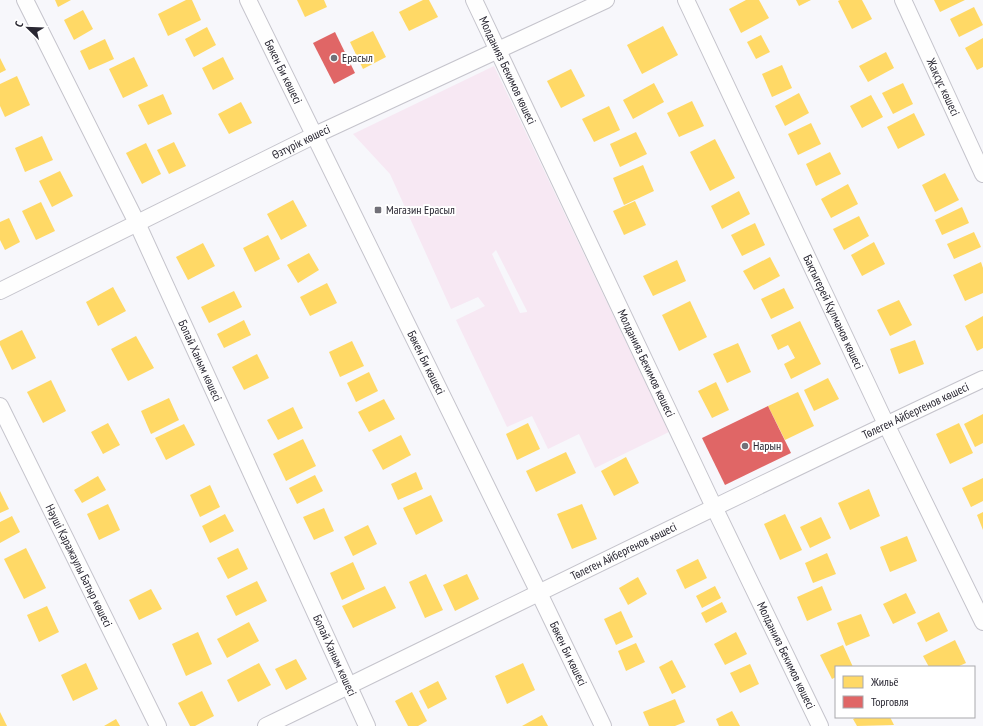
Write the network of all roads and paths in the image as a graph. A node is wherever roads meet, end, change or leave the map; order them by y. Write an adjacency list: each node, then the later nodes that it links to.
1 (25, 0): 10 (street, Бопай Ханым көшесі)
2 (248, 0): 8 (street, Бөкен Би көшесі)
3 (474, 0): 7 (street, Молданияз Бекимов көшесі)
4 (606, 0): 7 (street, Өзтүрік көшесі)
5 (686, 0): 14 (street, Бақтыгерей Құлманов көшесі)
6 (903, 0): 9 (street, Жақсұс көшесі)
7 (498, 50): 8 (street, Өзтүрік көшесі); 15 (street, Молданияз Бекимов көшесі)
8 (314, 135): 10 (street, Өзтүрік көшесі); 16 (street, Бөкен Би көшесі)
9 (983, 174)
10 (137, 223): 11 (street, Өзтүрік көшесі); 18 (street, Бопай Ханым көшесі)
11 (0, 291)
12 (983, 379): 14 (street, Төлеген Айбергенов көшесі)
13 (0, 406): 19 (street, Нәуші Қаражаулы Батыр көшесі)
14 (886, 424): 15 (street, Төлеген Айбергенов көшесі); 17 (street, Бақтыгерей Құлманов көшесі)
15 (714, 507): 16 (street, Төлеген Айбергенов көшесі); 23 (street, Молданияз Бекимов көшесі)
16 (539, 593): 18 (street, Төлеген Айбергенов көшесі); 22 (street, Бөкен Би көшесі)
17 (983, 622)
18 (348, 686): 20 (street, Төлеген Айбергенов көшесі); 21 (street, Бопай Ханым көшесі)
19 (158, 726)
20 (266, 726)
21 (367, 726)
22 (602, 726)
23 (820, 726)

